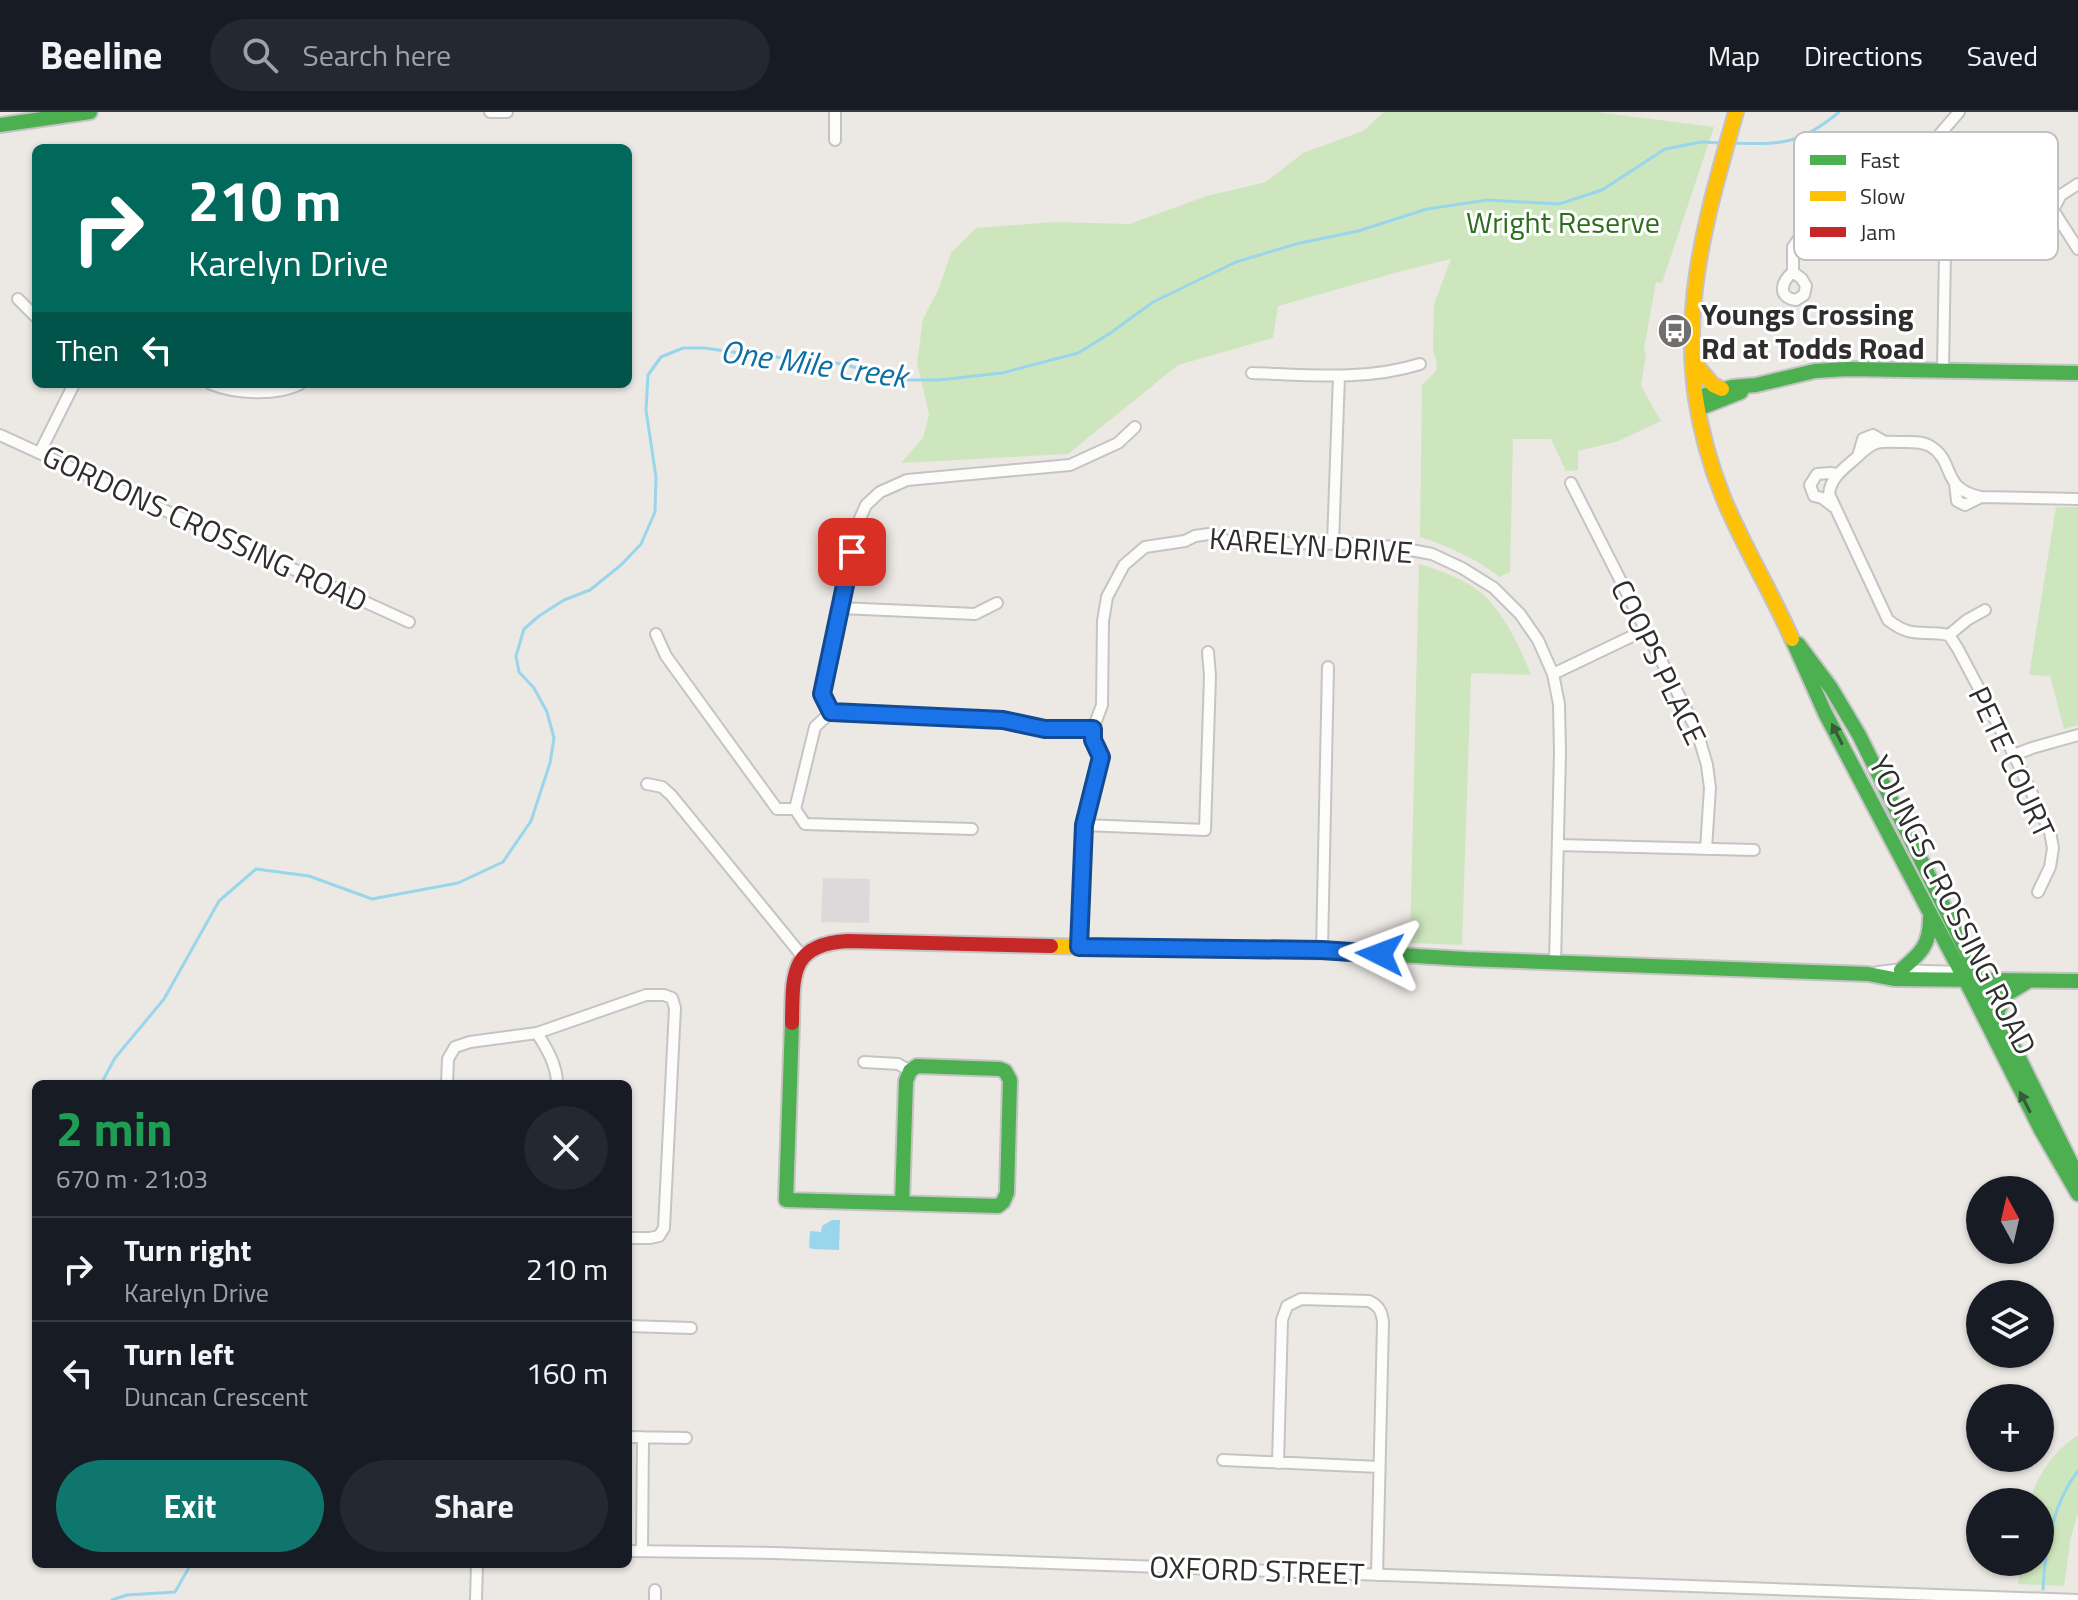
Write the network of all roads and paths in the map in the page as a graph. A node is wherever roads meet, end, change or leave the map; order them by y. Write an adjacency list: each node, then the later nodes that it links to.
1 (90, 112): 7 (street)
2 (490, 112): 3 (street)
3 (507, 112)
4 (835, 112): 9 (street)
5 (1959, 112): 8 (street)
6 (1736, 113): 19 (street, YOUNGS CROSSING ROAD)
7 (0, 125)
8 (1942, 132)
9 (835, 140)
10 (2078, 184): 11 (street)
11 (2058, 201)
12 (2058, 218): 14 (street)
13 (1794, 246): 16 (street)
14 (2078, 249)
15 (1945, 260): 21 (street)
16 (1793, 272)
17 (18, 299): 18 (street)
18 (32, 313)
19 (1692, 360): 29 (street); 30 (street, YOUNGS CROSSING ROAD)
20 (1420, 364): 24 (street)
21 (1943, 370): 23 (street); 25 (street)
22 (1252, 373): 24 (street)
23 (2078, 373)
24 (1339, 376): 38 (street)
25 (1756, 385): 29 (street); 30 (street)
26 (72, 388): 33 (street)
27 (226, 388): 28 (street)
28 (293, 388)
29 (1722, 389): 30 (street)
30 (1697, 404): 45 (street, YOUNGS CROSSING ROAD)
31 (1135, 427): 40 (street)
32 (0, 435): 33 (street, GORDONS CROSSING ROAD)
33 (40, 452): 42 (street, GORDONS CROSSING ROAD)
34 (1837, 474): 36 (street); 37 (street); 37 (street)
35 (1571, 483): 43 (street, COOPS PLACE)
36 (2078, 499)
37 (1836, 509): 46 (street)
38 (1333, 543): 49 (street, KARELYN DRIVE); 53 (street, KARELYN DRIVE)
39 (997, 603): 40 (street)
40 (840, 608): 52 (street)
41 (1985, 610): 46 (street)
42 (409, 622)
43 (1645, 630): 49 (street); 61 (street, COOPS PLACE)
44 (656, 634): 57 (street)
45 (1791, 635): 50 (street, YOUNGS CROSSING ROAD); 51 (street, YOUNGS CROSSING ROAD)
46 (1949, 635): 55 (street, PETE COURT)
47 (1208, 652): 58 (street)
48 (1328, 667): 66 (street)
49 (1553, 674): 60 (street, KARELYN DRIVE)
50 (1835, 695): 51 (street); 71 (street, YOUNGS CROSSING ROAD)
51 (1823, 707): 64 (street, YOUNGS CROSSING ROAD, one-way to 51)
52 (831, 712): 53 (street); 57 (street)
53 (1093, 729): 58 (street, KARELYN DRIVE)
54 (2078, 735): 55 (street)
55 (2014, 755): 63 (street, PETE COURT)
56 (647, 784): 67 (street)
57 (795, 809): 59 (street)
58 (1084, 825): 65 (street, KARELYN DRIVE)
59 (972, 829)
60 (1558, 845): 61 (street); 68 (street, KARELYN DRIVE)
61 (1706, 849): 62 (street)
62 (1754, 850)
63 (2038, 892)
64 (1929, 914): 69 (street); 71 (street, YOUNGS CROSSING ROAD)
65 (1079, 947): 66 (street); 67 (street)
66 (1322, 950): 68 (street)
67 (803, 957): 82 (street)
68 (1555, 963): 70 (street)
69 (1901, 970): 70 (street); 71 (street)
70 (1868, 974): 71 (street)
71 (1971, 976): 72 (street); 73 (street); 74 (street, YOUNGS CROSSING ROAD); 81 (street, YOUNGS CROSSING ROAD, one-way to 71)
72 (2078, 980): 73 (street)
73 (2027, 982): 74 (street)
74 (1998, 1010): 80 (street, YOUNGS CROSSING ROAD)
75 (537, 1033): 78 (street); 79 (street); 83 (street)
76 (864, 1062): 77 (street)
77 (908, 1069): 82 (street); 82 (street)
78 (447, 1080)
79 (557, 1080)
80 (2078, 1177)
81 (2078, 1194)
82 (902, 1203)
83 (632, 1238)
84 (632, 1326): 85 (street)
85 (691, 1328)
86 (632, 1437): 87 (street)
87 (643, 1437): 88 (street); 93 (street)
88 (686, 1438)
89 (1223, 1460): 90 (street)
90 (1278, 1463): 91 (street); 91 (street)
91 (1379, 1467): 95 (street)
92 (632, 1551): 93 (street, OXFORD STREET)
93 (642, 1551): 95 (street, OXFORD STREET)
94 (477, 1568): 96 (street)
95 (1377, 1575): 97 (street, OXFORD STREET)
96 (476, 1600)
97 (2078, 1600)

